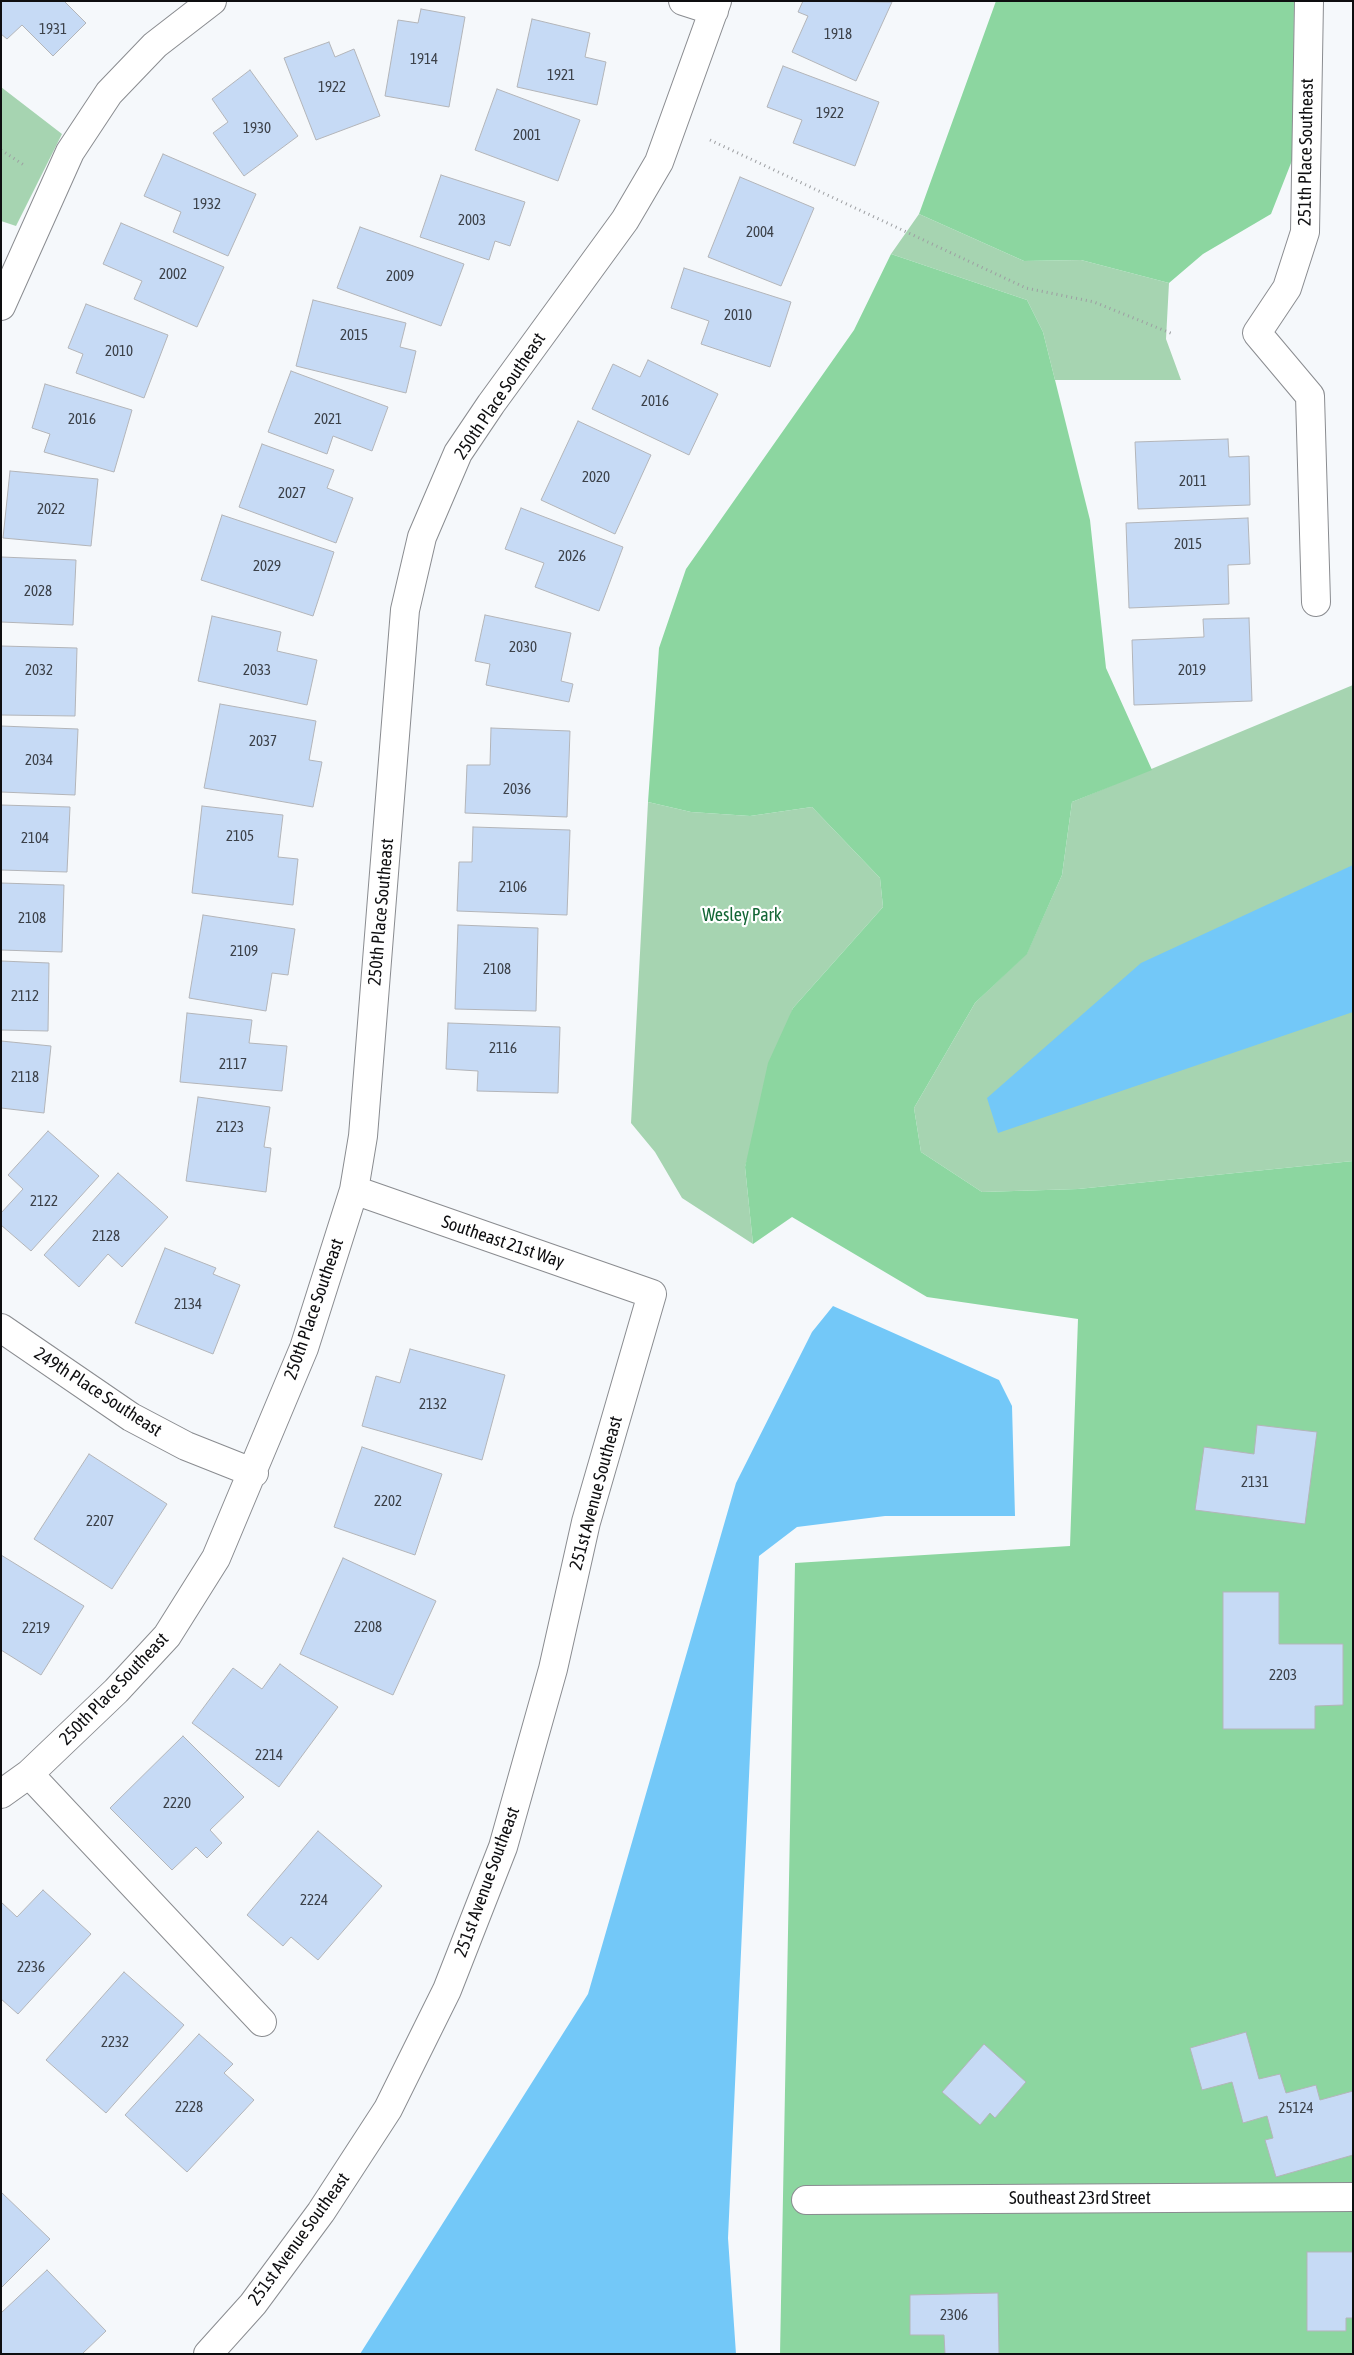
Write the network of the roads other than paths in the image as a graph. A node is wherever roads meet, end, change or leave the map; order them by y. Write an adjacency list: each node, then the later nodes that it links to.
1 (212, 1): 5 (street)
2 (683, 1): 4 (street)
3 (1309, 1): 6 (street, 251th Place Southeast)
4 (715, 6): 7 (street, 250th Place Southeast)
5 (1, 306)
6 (1316, 602)
7 (354, 1190): 8 (street, Southeast 21st Way); 10 (street, 250th Place Southeast)
8 (652, 1294): 16 (street, 251st Avenue Southeast)
9 (1, 1328): 10 (street, 249th Place Southeast)
10 (254, 1473): 11 (street, 250th Place Southeast)
11 (29, 1774): 12 (street, 250th Place Southeast); 13 (street)
12 (1, 1794)
13 (262, 2022)
14 (1353, 2197): 15 (street, Southeast 23rd Street)
15 (806, 2200)
16 (208, 2354)

